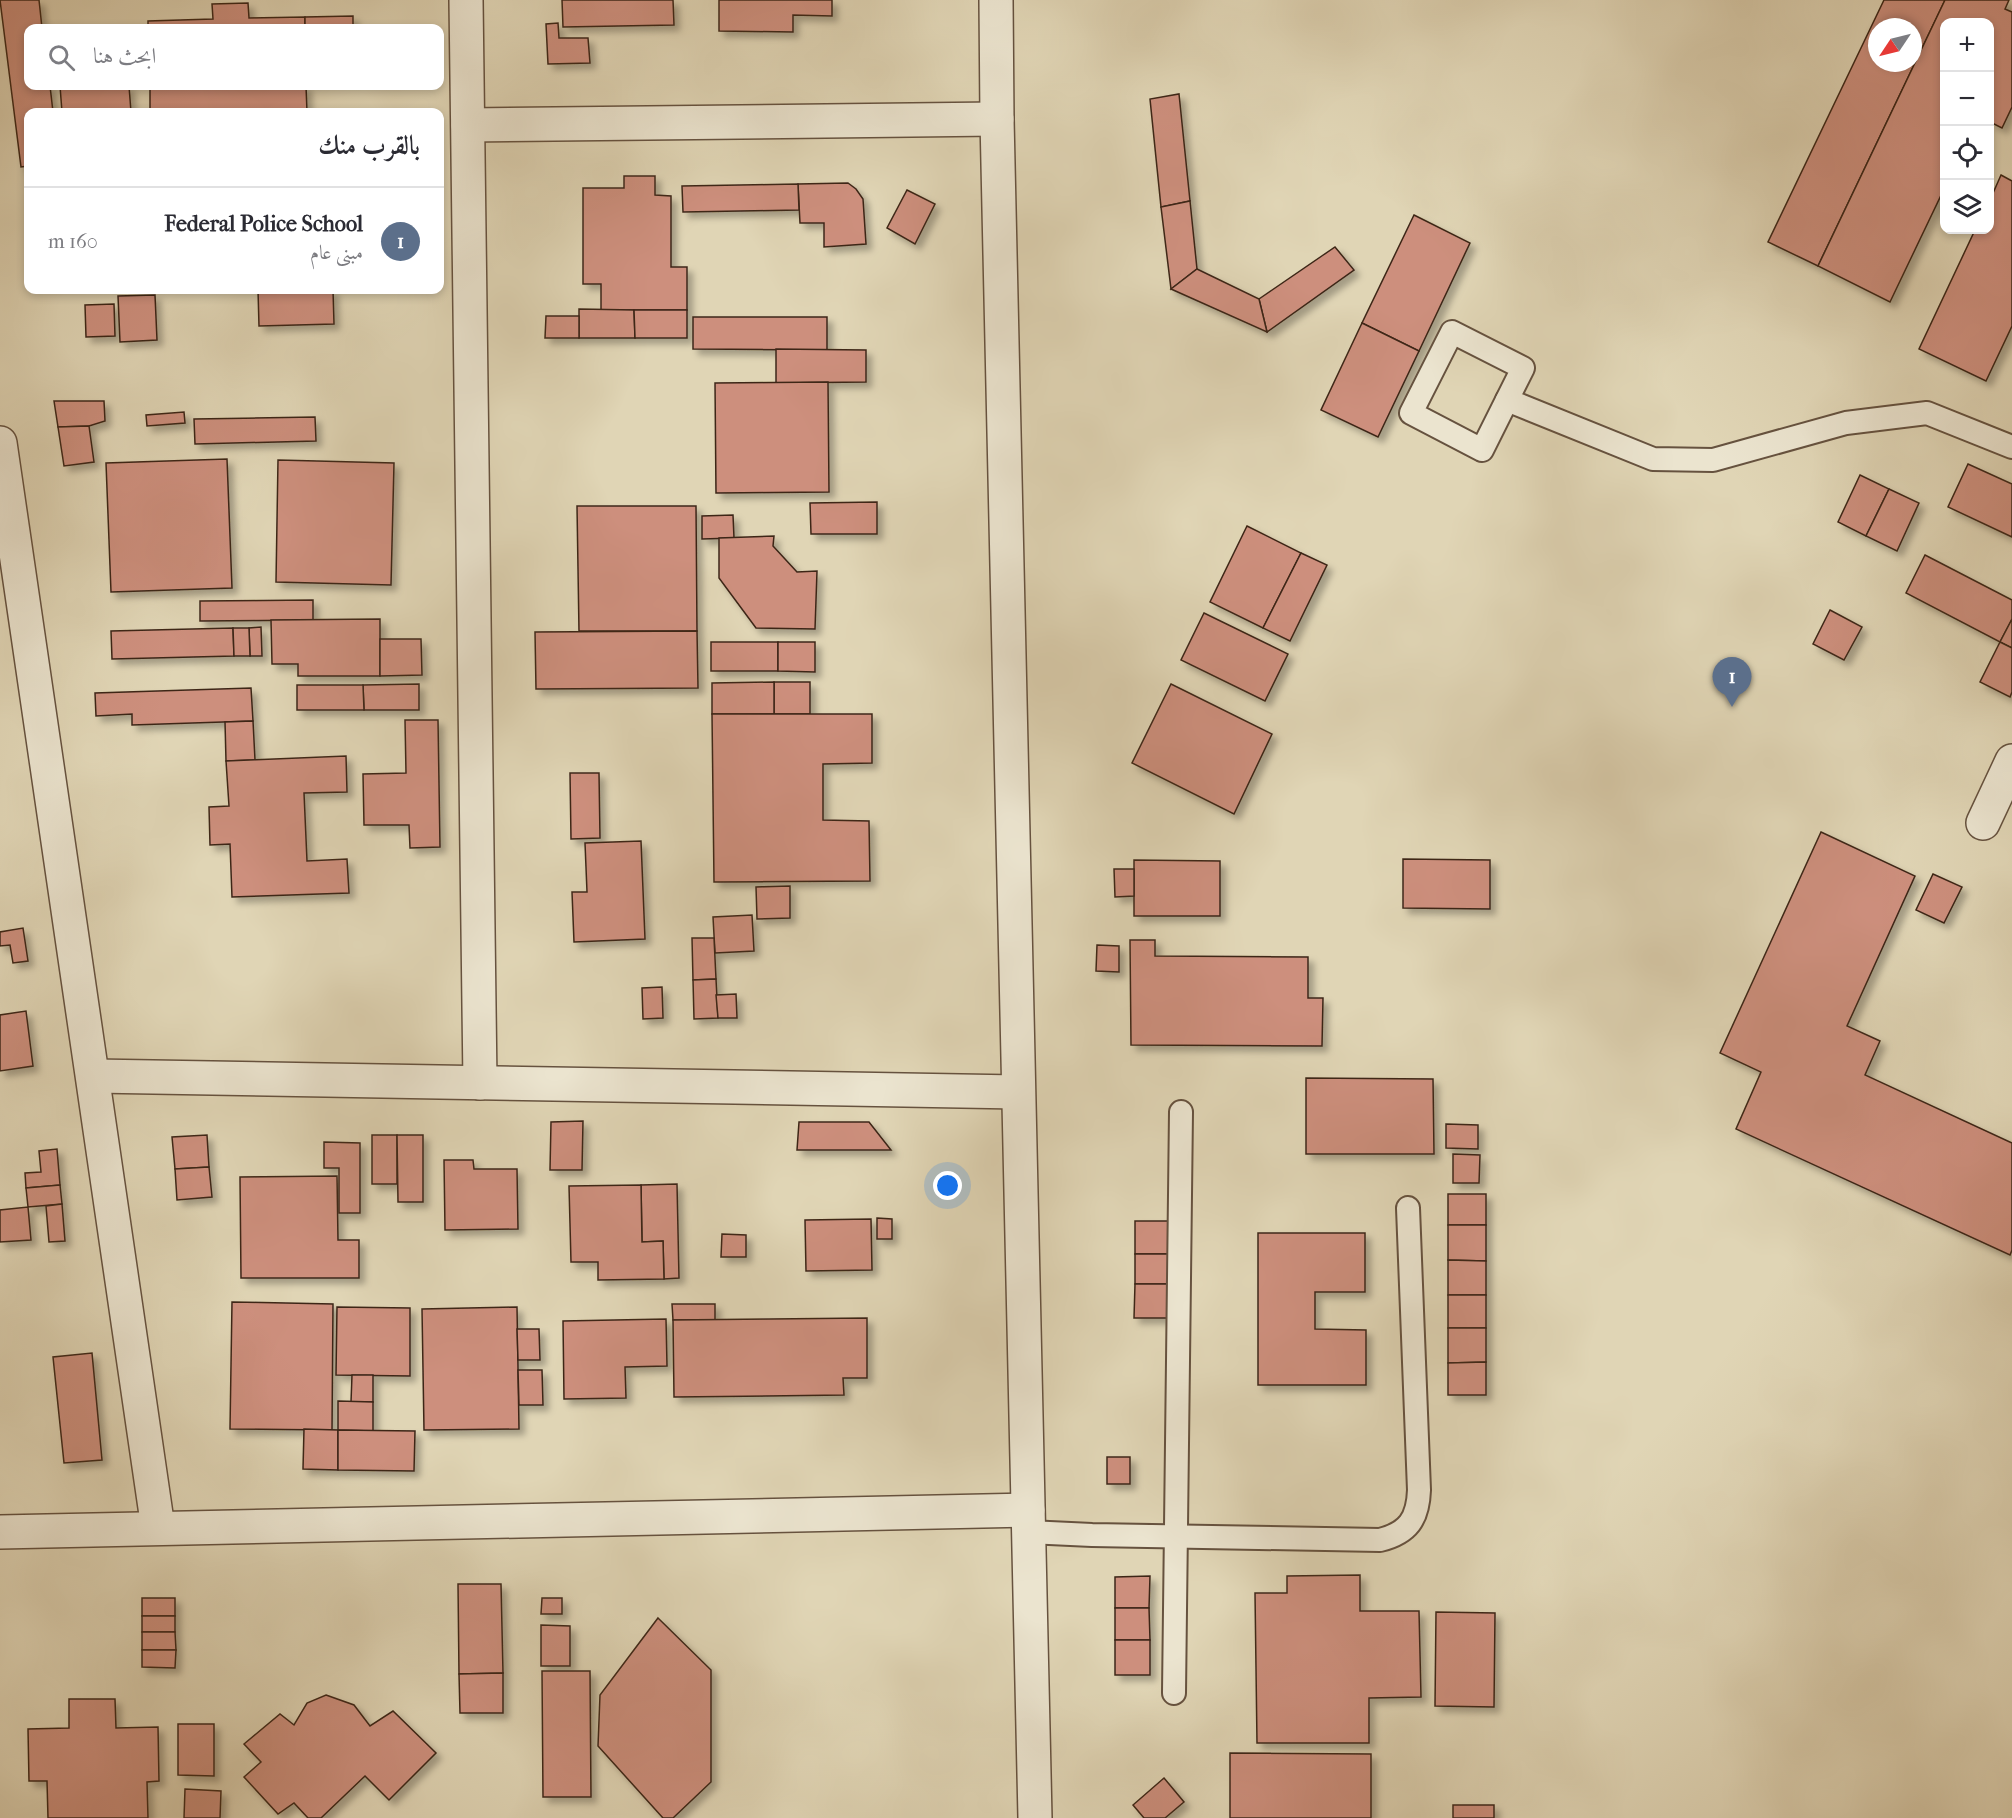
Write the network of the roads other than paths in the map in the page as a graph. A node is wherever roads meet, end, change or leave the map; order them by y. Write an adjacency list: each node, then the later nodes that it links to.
1 (466, 0): 4 (street)
2 (996, 0): 3 (street)
3 (997, 118): 4 (street); 12 (street)
4 (468, 125): 11 (street)
5 (1507, 400): 5 (lane); 7 (lane)
6 (0, 443): 10 (street)
7 (2012, 447)
8 (2012, 761): 9 (street)
9 (1983, 823)
10 (94, 1076): 11 (street); 16 (street)
11 (480, 1083): 12 (street)
12 (1018, 1092): 15 (street)
13 (1181, 1112): 18 (lane)
14 (1408, 1208): 18 (lane)
15 (1028, 1521): 16 (street); 18 (lane); 20 (street)
16 (158, 1528): 17 (street)
17 (0, 1532)
18 (1176, 1537): 19 (lane)
19 (1174, 1693)
20 (1035, 1818)

